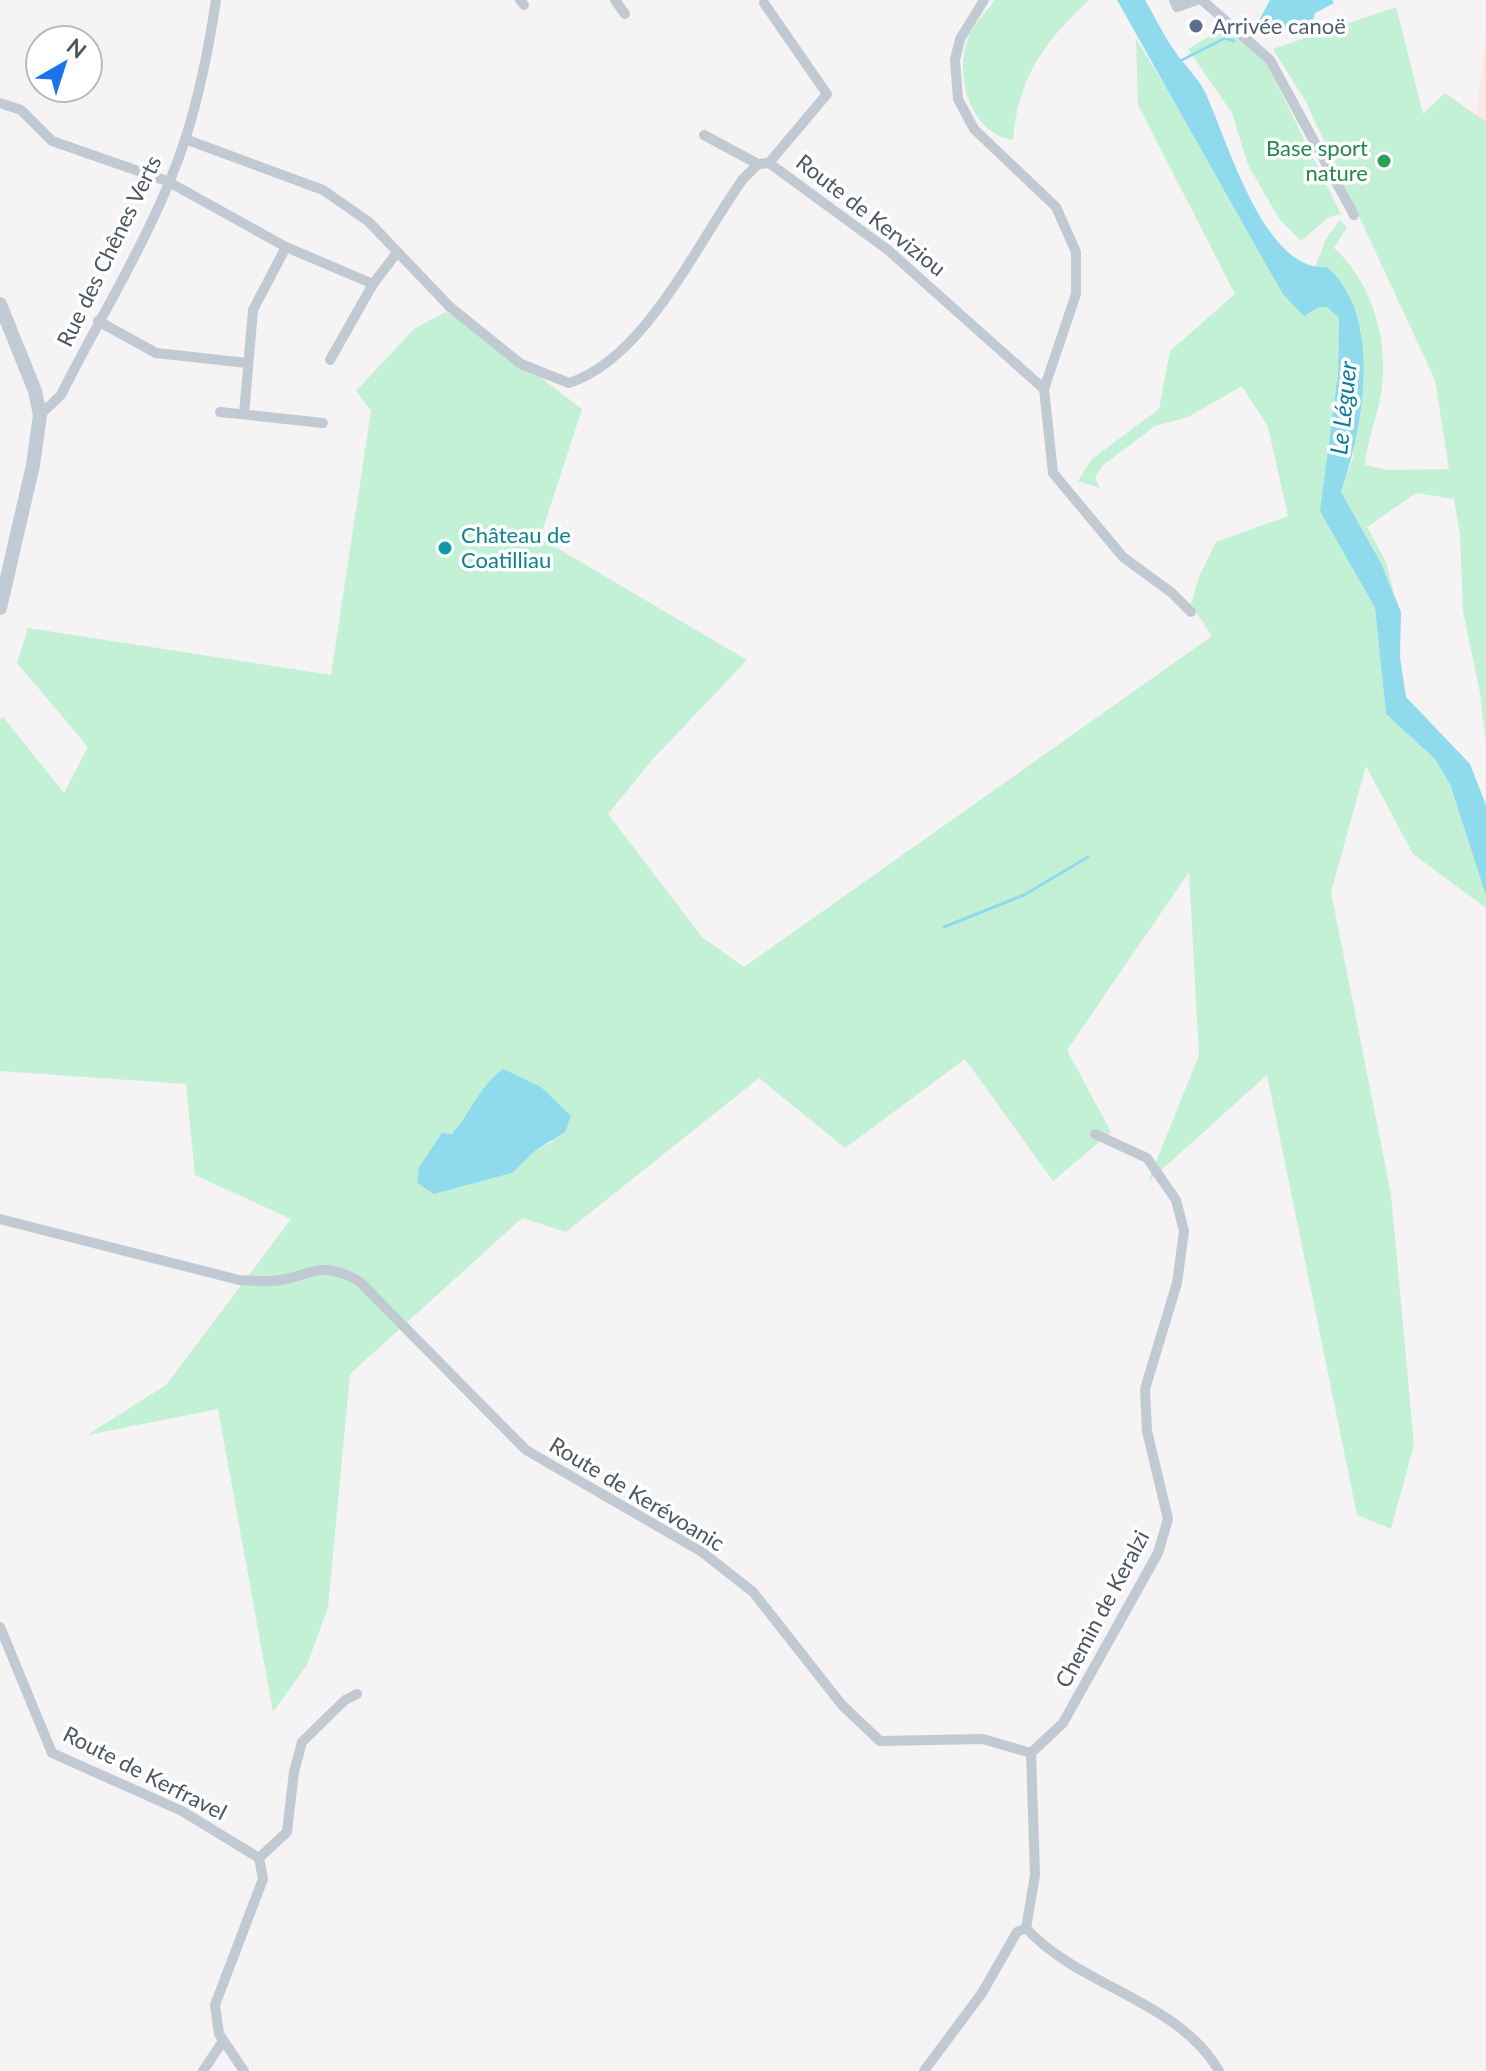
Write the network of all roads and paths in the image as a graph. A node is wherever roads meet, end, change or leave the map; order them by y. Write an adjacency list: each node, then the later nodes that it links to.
1 (216, 0): 10 (street, Rue des Chênes Verts)
2 (615, 0): 7 (street)
3 (984, 0): 21 (street)
4 (1174, 0): 5 (street)
5 (1200, 0): 13 (street)
6 (764, 3): 11 (street)
7 (625, 14)
8 (0, 103): 12 (street)
9 (704, 135): 11 (street, Route de Kerviziou)
10 (185, 139): 12 (street, Rue des Chênes Verts); 15 (street)
11 (763, 164): 15 (street); 21 (street, Route de Kerviziou)
12 (167, 181): 14 (street); 18 (street, Rue des Chênes Verts)
13 (1354, 215)
14 (286, 247): 16 (street); 20 (street)
15 (396, 254): 16 (street)
16 (373, 284): 19 (street)
17 (0, 304): 24 (main road)
18 (98, 321): 20 (street); 24 (street, Rue des Chênes Verts)
19 (330, 360)
20 (247, 363): 23 (street)
21 (1044, 389): 27 (street)
22 (220, 412): 23 (street)
23 (244, 414): 25 (street)
24 (40, 415): 26 (main road)
25 (323, 423)
26 (0, 608)
27 (1191, 612)
28 (1095, 1134): 32 (street, Chemin de Keralzi)
29 (0, 1219): 32 (street, Route de Kerévoanic)
30 (0, 1627): 33 (street, Route de Kerfravel)
31 (357, 1694): 33 (street)
32 (1031, 1753): 34 (street)
33 (259, 1858): 35 (street)
34 (1026, 1928): 38 (street); 39 (street)
35 (223, 2041): 36 (street); 37 (street)
36 (203, 2071)
37 (244, 2071)
38 (924, 2071)
39 (1219, 2071)

